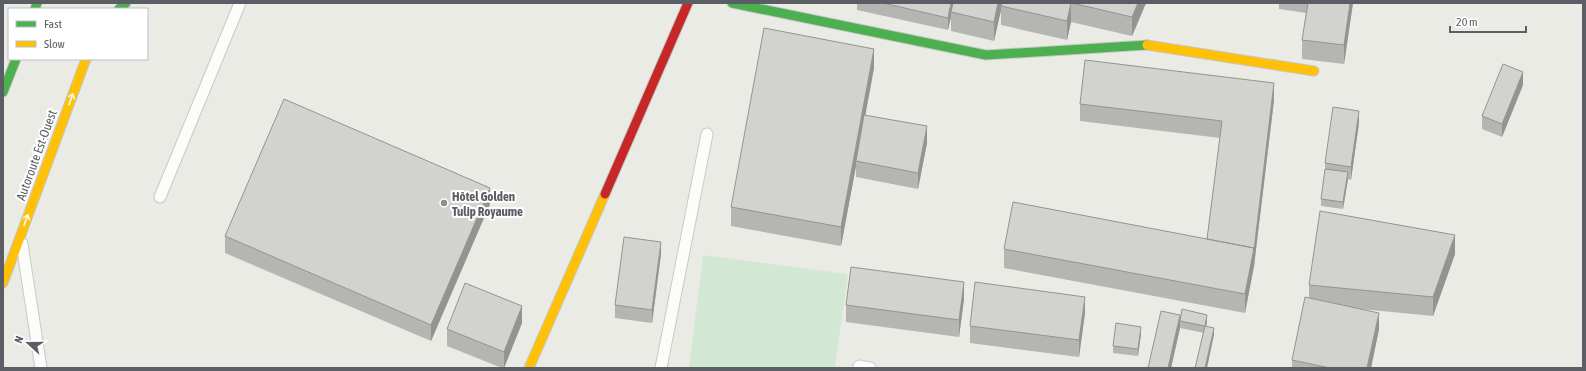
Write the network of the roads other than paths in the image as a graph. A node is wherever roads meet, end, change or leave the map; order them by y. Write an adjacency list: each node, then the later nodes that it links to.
1 (240, 3): 9 (lane)
2 (688, 3): 13 (main road)
3 (732, 3): 6 (main road)
4 (16, 60): 7 (main road)
5 (86, 60): 10 (main road, Autoroute Est-Ouest, one-way to 5)
6 (1314, 71)
7 (3, 92)
8 (706, 134): 14 (lane)
9 (160, 197)
10 (20, 234): 11 (main road, Autoroute Est-Ouest); 12 (lane)
11 (3, 283)
12 (41, 368)
13 (529, 368)
14 (661, 368)
15 (859, 368): 16 (lane)
16 (870, 368)

